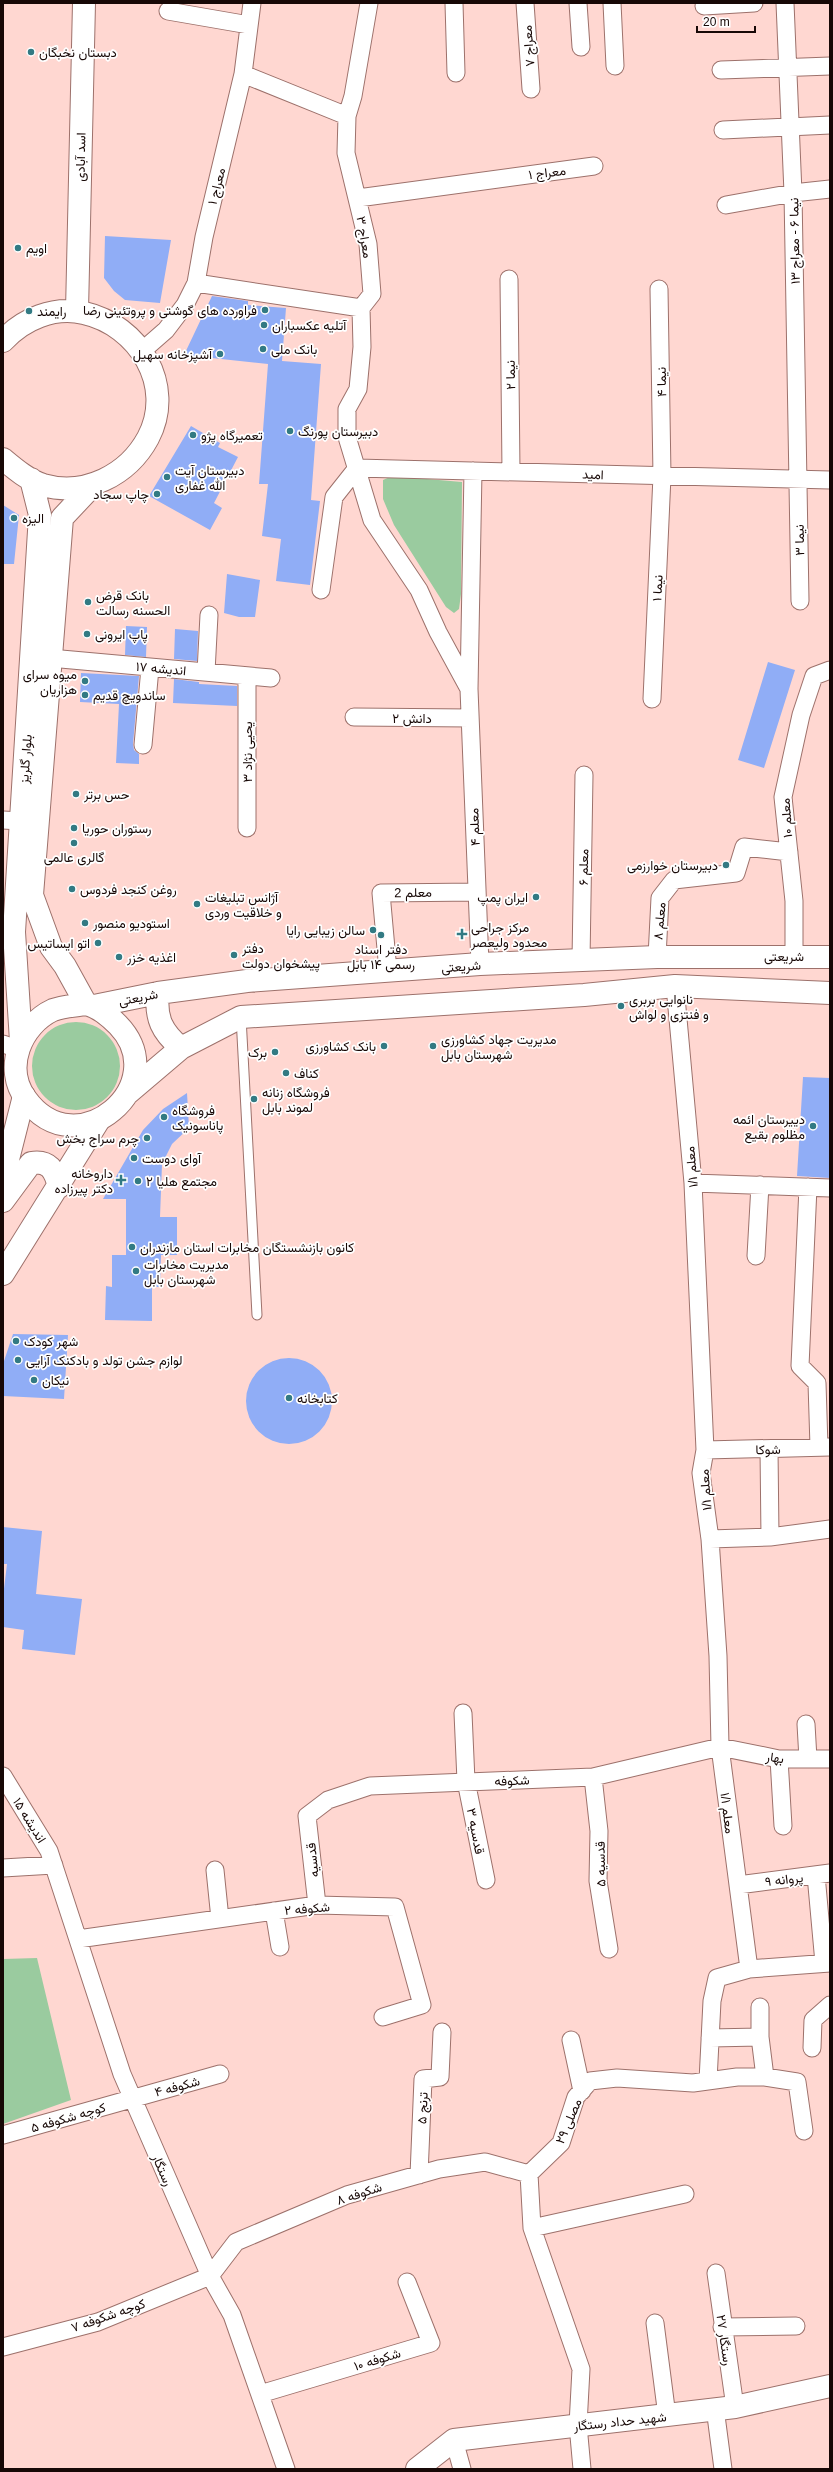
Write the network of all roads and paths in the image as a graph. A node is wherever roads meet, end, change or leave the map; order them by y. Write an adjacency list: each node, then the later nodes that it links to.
1 (84, 3): 34 (main road, اسد آبادی)
2 (252, 3): 12 (street, معراج ۱)
3 (369, 3): 21 (street, معراج ۳)
4 (454, 3): 18 (street)
5 (525, 3): 20 (street, معراج ۷)
6 (578, 3): 13 (street)
7 (612, 3): 14 (street)
8 (754, 3): 10 (street)
9 (785, 3): 16 (street, نیما ۶ - معراج ۱۳)
10 (704, 6)
11 (168, 10): 12 (street)
12 (249, 25): 19 (street, معراج ۱)
13 (581, 47)
14 (615, 66)
15 (830, 66): 16 (street)
16 (788, 68): 17 (street); 23 (street, نیما ۶ - معراج ۱۳)
17 (721, 70)
18 (456, 73)
19 (244, 74): 21 (street); 31 (street, معراج ۱)
20 (531, 89)
21 (347, 116): 28 (street, معراج ۳)
22 (830, 125): 23 (street)
23 (790, 126): 24 (street); 27 (street, نیما ۶ - معراج ۱۳)
24 (723, 130)
25 (594, 166): 28 (street, معراج ۱)
26 (830, 189): 27 (street)
27 (793, 193): 29 (street); 43 (street, نیما ۶ - معراج ۱۳)
28 (358, 198): 33 (street, معراج ۳)
29 (726, 205)
30 (509, 278): 40 (street, نیما ۲)
31 (196, 283): 33 (street); 36 (street, معراج ۱)
32 (659, 289): 41 (street, نیما ۴)
33 (361, 308): 38 (street)
34 (77, 311): 35 (main road); 36 (main road)
35 (3, 341)
36 (142, 351): 45 (main road)
37 (3, 459): 42 (main road)
38 (357, 468): 39 (street, امید); 46 (street); 55 (street)
39 (474, 471): 40 (street, امید); 55 (street, معلم ۴)
40 (511, 472): 41 (street, امید)
41 (662, 476): 43 (street, امید); 56 (street, نیما ۱)
42 (31, 479): 45 (main road); 61 (main road, بلوار گلریز)
43 (798, 479): 44 (street, امید); 47 (street, نیما ۳)
44 (830, 480)
45 (94, 484): 49 (main road, بلوار گلریز)
46 (321, 590)
47 (800, 601)
48 (209, 615): 52 (street)
49 (50, 658): 50 (street, اندیشه ۱۷); 74 (main road, بلوار گلریز)
50 (150, 668): 52 (street, اندیشه ۱۷); 59 (street)
51 (830, 670): 63 (street, معلم ۱۰)
52 (206, 672): 53 (street, اندیشه ۱۷)
53 (247, 676): 54 (street, اندیشه ۱۷); 62 (street, یحیی نژاد ۳)
54 (271, 678)
55 (469, 689): 58 (street, معلم ۴)
56 (652, 699)
57 (354, 717): 58 (street, دانش ۲)
58 (470, 718): 64 (street, معلم ۴)
59 (143, 745)
60 (584, 775): 68 (street, معلم ۶)
61 (11, 820): 76 (main road, بلوار گلریز)
62 (247, 828)
63 (789, 852): 65 (street, معلم ۱۰); 66 (street, معلم ۸)
64 (477, 892): 69 (street, معلم ۴); 70 (street, معلم 2)
65 (794, 956): 66 (main road, شریعتی); 67 (main road, شریعتی)
66 (656, 957): 68 (main road, شریعتی)
67 (830, 957)
68 (581, 960): 69 (main road, شریعتی)
69 (480, 964): 70 (main road, شریعتی)
70 (388, 971): 72 (main road, شریعتی)
71 (676, 986): 73 (main road); 75 (main road); 82 (street, معلم ۱/۱)
72 (158, 993): 74 (main road, شریعتی); 77 (main road)
73 (830, 993)
74 (90, 1005): 76 (main road); 78 (main road)
75 (241, 1017): 77 (main road); 90 (lane)
76 (14, 1045): 79 (main road)
77 (181, 1048): 78 (main road)
78 (128, 1093): 80 (main road)
79 (24, 1096): 80 (main road); 81 (main road)
80 (99, 1120): 84 (main road)
81 (4, 1168)
82 (692, 1183): 83 (street); 93 (street, معلم ۱/۱)
83 (760, 1185): 85 (street); 88 (street)
84 (59, 1187): 87 (main road); 89 (main road)
85 (808, 1187): 86 (street); 91 (street)
86 (830, 1188)
87 (3, 1201)
88 (756, 1256)
89 (3, 1274)
90 (257, 1315)
91 (825, 1447): 92 (street, شوکا)
92 (769, 1449): 93 (street, شوکا); 95 (street)
93 (705, 1450): 96 (street, معلم ۱/۱)
94 (830, 1529): 95 (street)
95 (770, 1537): 96 (street)
96 (710, 1539): 99 (street, معلم ۱/۱)
97 (463, 1713): 105 (street, قدسیه ۳)
98 (806, 1724): 101 (street)
99 (720, 1747): 100 (street, بهار); 104 (street, شکوفه); 113 (street, معلم ۱/۱)
100 (779, 1759): 101 (street, بهار); 107 (street)
101 (808, 1759): 102 (street, بهار)
102 (830, 1759)
103 (3, 1776): 108 (street, اندیشه ۱۵)
104 (593, 1777): 105 (street, شکوفه); 119 (street, قدسیه ۵)
105 (466, 1781): 106 (street, شکوفه); 112 (street, قدسیه ۳)
106 (308, 1816): 114 (street, قدسیه)
107 (783, 1826)
108 (54, 1865): 109 (street); 117 (street, رستگار)
109 (3, 1868)
110 (215, 1870): 116 (street)
111 (823, 1874): 113 (street, پروانه ۹); 120 (street)
112 (486, 1880)
113 (738, 1885): 121 (street, معلم ۱/۱)
114 (317, 1905): 115 (street, شکوفه ۲); 124 (street, شکوفه ۲)
115 (274, 1912): 116 (street, شکوفه ۲); 118 (street)
116 (220, 1919): 117 (street, شکوفه ۲)
117 (78, 1939): 134 (street, رستگار)
118 (280, 1947)
119 (609, 1949)
120 (827, 1963): 121 (street)
121 (749, 1969): 127 (street)
122 (830, 2005): 129 (street)
123 (760, 2007): 126 (street)
124 (383, 2016)
125 (442, 2032): 138 (street, ترنج ۵)
126 (760, 2037): 127 (street); 131 (street)
127 (710, 2038): 132 (street)
128 (571, 2040): 133 (street)
129 (812, 2048)
130 (220, 2074): 134 (street, شکوفه ۴)
131 (764, 2077): 132 (street, مصلی ۲۹); 135 (street, مصلی ۲۹)
132 (708, 2081): 133 (street, مصلی ۲۹)
133 (582, 2091): 137 (street, مصلی ۲۹)
134 (133, 2098): 136 (street, کوچه شکوفه ۵); 142 (street, رستگار)
135 (804, 2131)
136 (3, 2135)
137 (529, 2174): 138 (street, شکوفه ۸); 140 (street)
138 (418, 2175): 142 (street, شکوفه ۸)
139 (685, 2194): 140 (street)
140 (532, 2228): 152 (street)
141 (716, 2272): 146 (street, رستگار ۲۷)
142 (210, 2276): 147 (street, کوچه شکوفه ۷); 149 (street, رستگار)
143 (407, 2282): 149 (street, شکوفه ۱۰)
144 (655, 2324): 151 (street)
145 (796, 2326): 146 (street)
146 (722, 2327): 150 (street, رستگار ۲۷)
147 (3, 2347)
148 (830, 2389): 150 (main road, شهید حداد رستگار)
149 (260, 2394): 154 (street, رستگار)
150 (725, 2407): 151 (main road, شهید حداد رستگار); 158 (street, رستگار ۲۷)
151 (667, 2416): 152 (main road, شهید حداد رستگار)
152 (578, 2425): 153 (main road, شهید حداد رستگار); 157 (street)
153 (454, 2440): 155 (main road); 156 (street)
154 (286, 2469)
155 (417, 2469)
156 (462, 2469)
157 (582, 2469)
158 (723, 2469)

